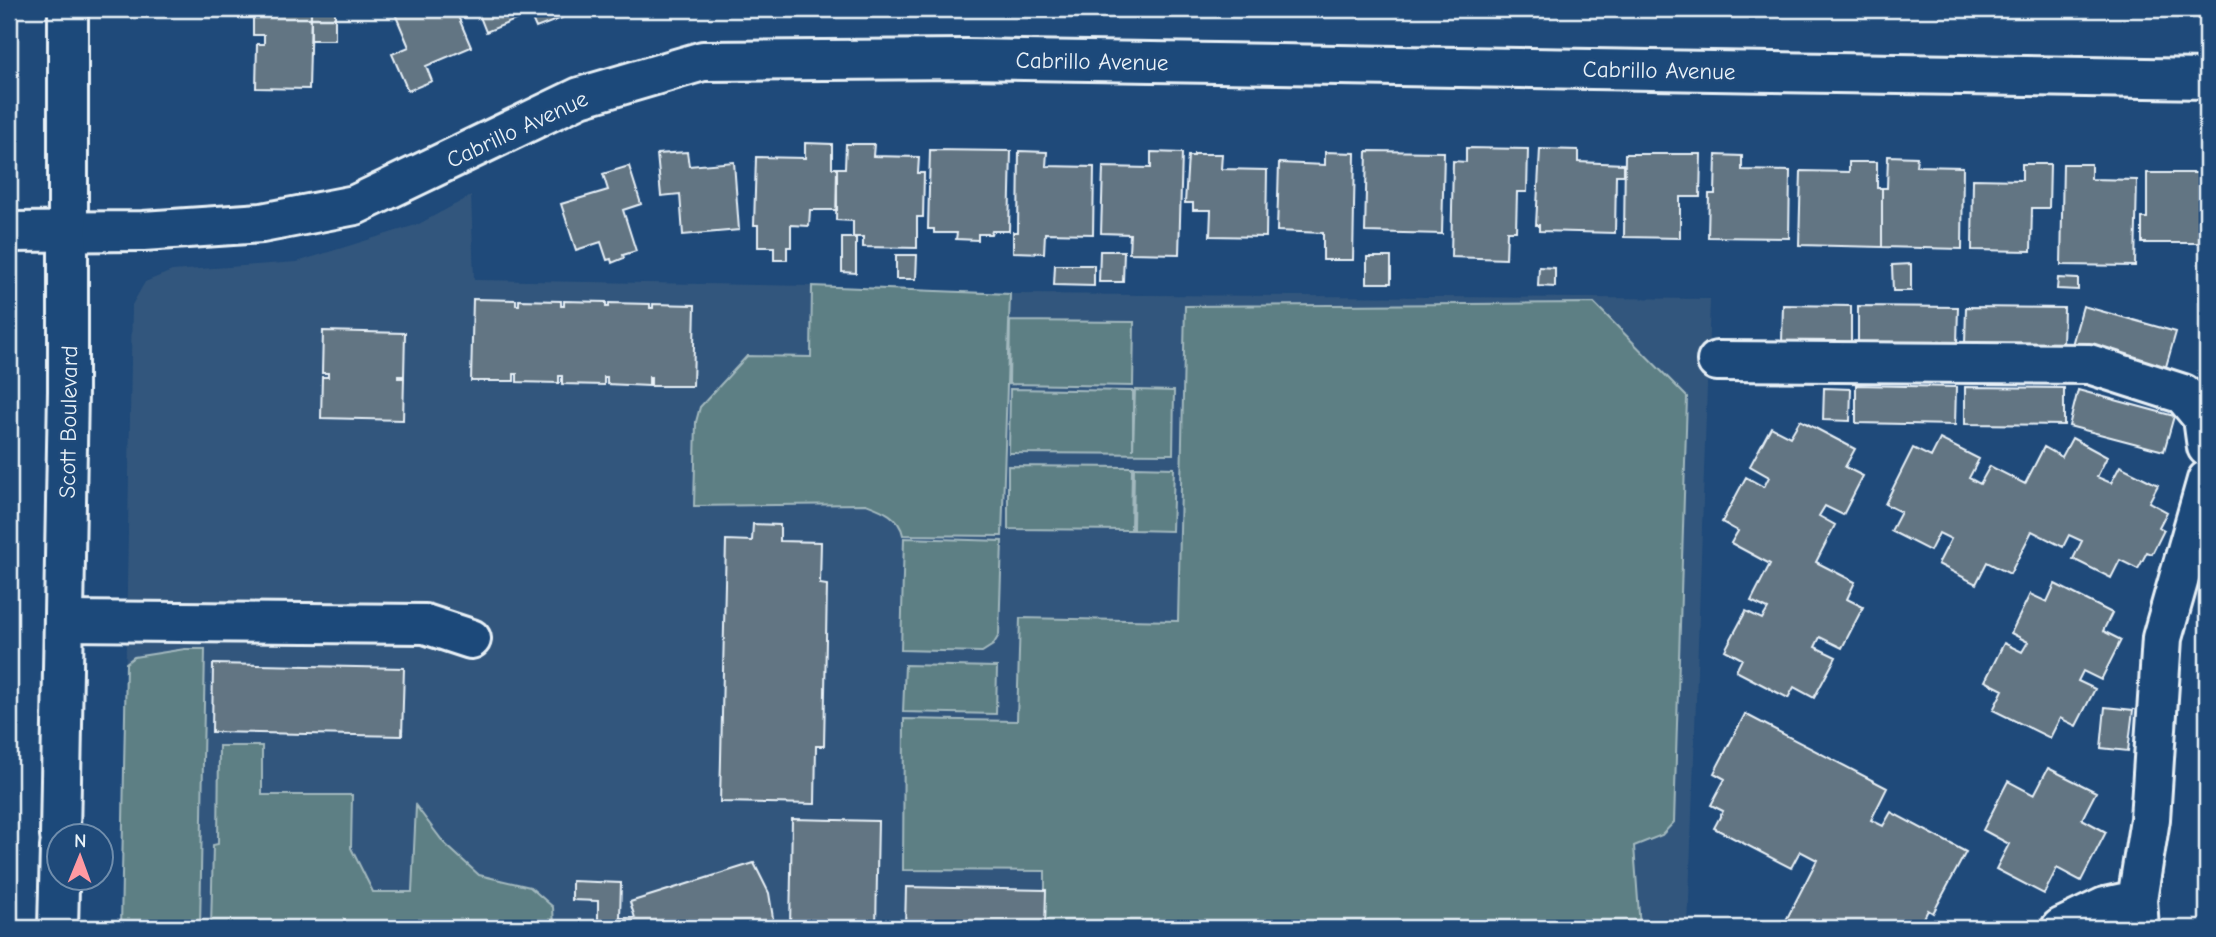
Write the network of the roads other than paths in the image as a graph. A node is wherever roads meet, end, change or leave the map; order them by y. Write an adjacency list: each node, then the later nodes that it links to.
1 (68, 9): 4 (street, Scott Boulevard)
2 (2207, 79): 4 (street, Cabrillo Avenue)
3 (9, 232): 4 (street, Cabrillo Avenue)
4 (69, 232): 8 (street, Scott Boulevard)
5 (1717, 361): 6 (street)
6 (2207, 447)
7 (2207, 480): 12 (street)
8 (64, 621): 9 (street); 10 (street, Scott Boulevard)
9 (471, 639)
10 (60, 822)
11 (59, 892): 13 (street)
12 (2138, 914): 14 (street)
13 (58, 928)
14 (2062, 928)

